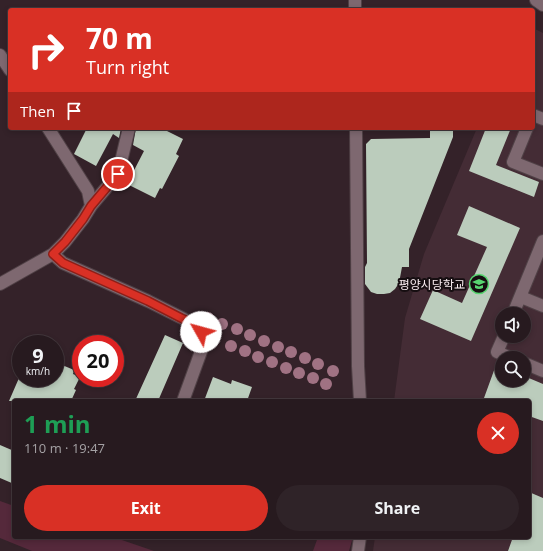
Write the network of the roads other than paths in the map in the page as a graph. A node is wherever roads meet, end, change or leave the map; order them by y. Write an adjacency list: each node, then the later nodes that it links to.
1 (536, 0): 2 (street)
2 (543, 5)
3 (0, 55): 4 (street)
4 (8, 67)
5 (49, 130): 10 (street)
6 (128, 130): 10 (street)
7 (356, 130): 20 (street)
8 (526, 130): 9 (street)
9 (543, 174)
10 (91, 206): 12 (street)
11 (543, 241): 14 (street)
12 (53, 254): 13 (street); 19 (street)
13 (0, 284)
14 (521, 297): 15 (street); 16 (street)
15 (543, 306)
16 (516, 307)
17 (531, 366): 18 (street)
18 (543, 371)
19 (183, 399)
20 (360, 399)
21 (360, 539): 22 (street)
22 (358, 551)

